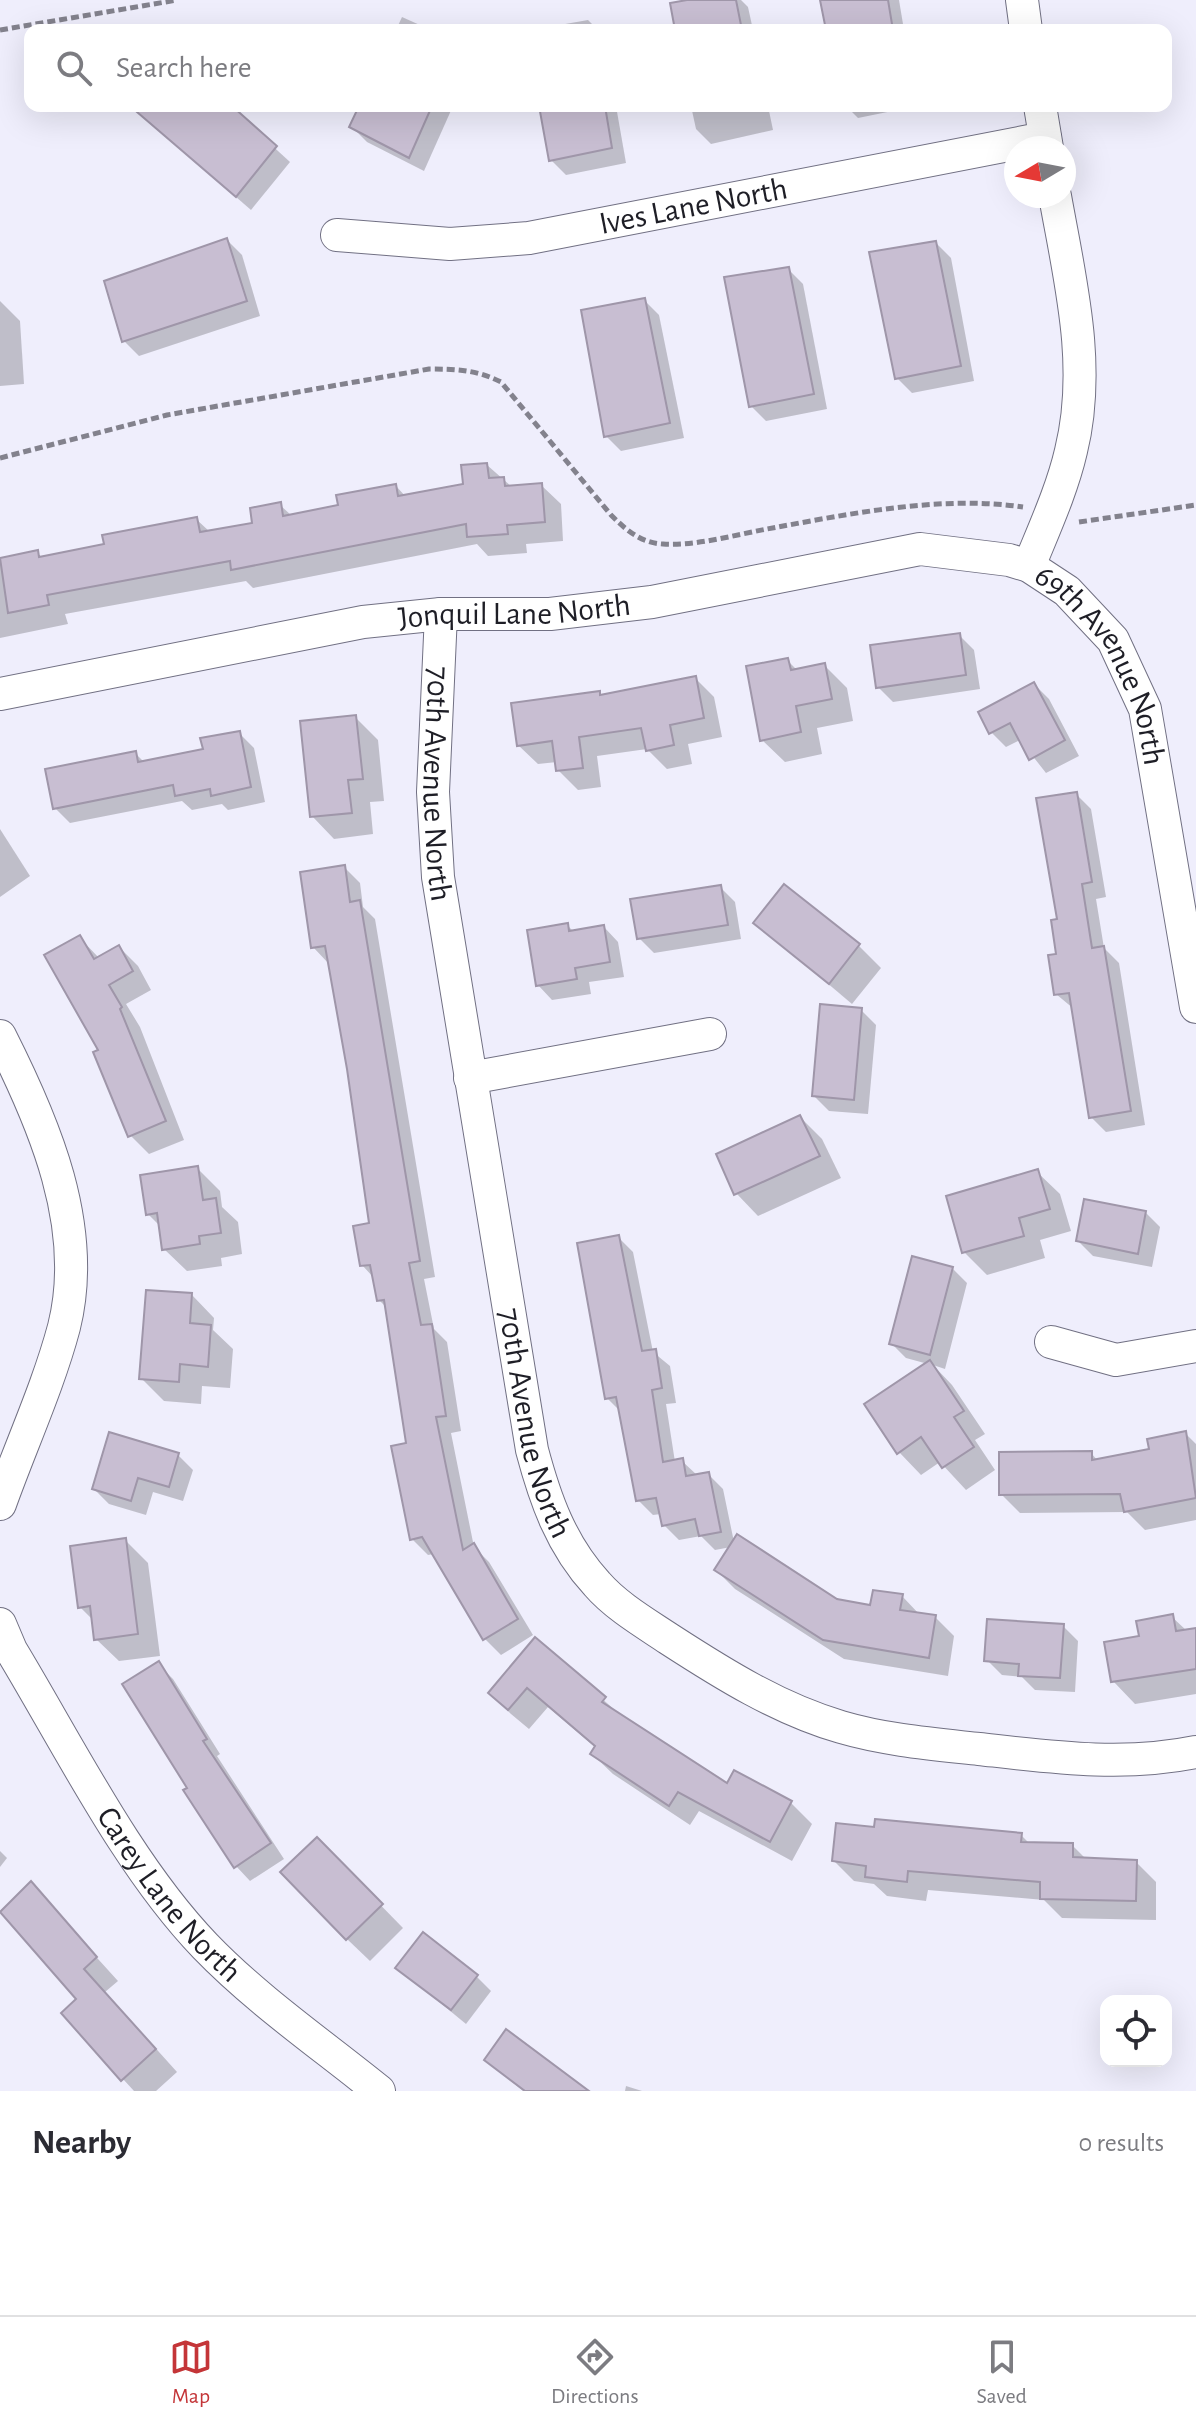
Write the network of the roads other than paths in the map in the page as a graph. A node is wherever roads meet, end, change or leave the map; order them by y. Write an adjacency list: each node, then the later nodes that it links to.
1 (1022, 0): 2 (street)
2 (1025, 24)
3 (1041, 112): 4 (street)
4 (1045, 136)
5 (1004, 151): 7 (street, Ives Lane North)
6 (1057, 208): 8 (street, 69th Avenue North)
7 (337, 235)
8 (1029, 566): 9 (street, Jonquil Lane North); 11 (street, 69th Avenue North)
9 (441, 614): 10 (street, Jonquil Lane North); 14 (street, 70th Avenue North)
10 (0, 694)
11 (1196, 1007)
12 (710, 1034): 14 (street)
13 (0, 1036): 17 (street)
14 (470, 1078): 19 (street, 70th Avenue North)
15 (1051, 1342): 16 (street)
16 (1196, 1346)
17 (0, 1504)
18 (4, 1643): 20 (street, Carey Lane North)
19 (1196, 1752)
20 (379, 2091)

